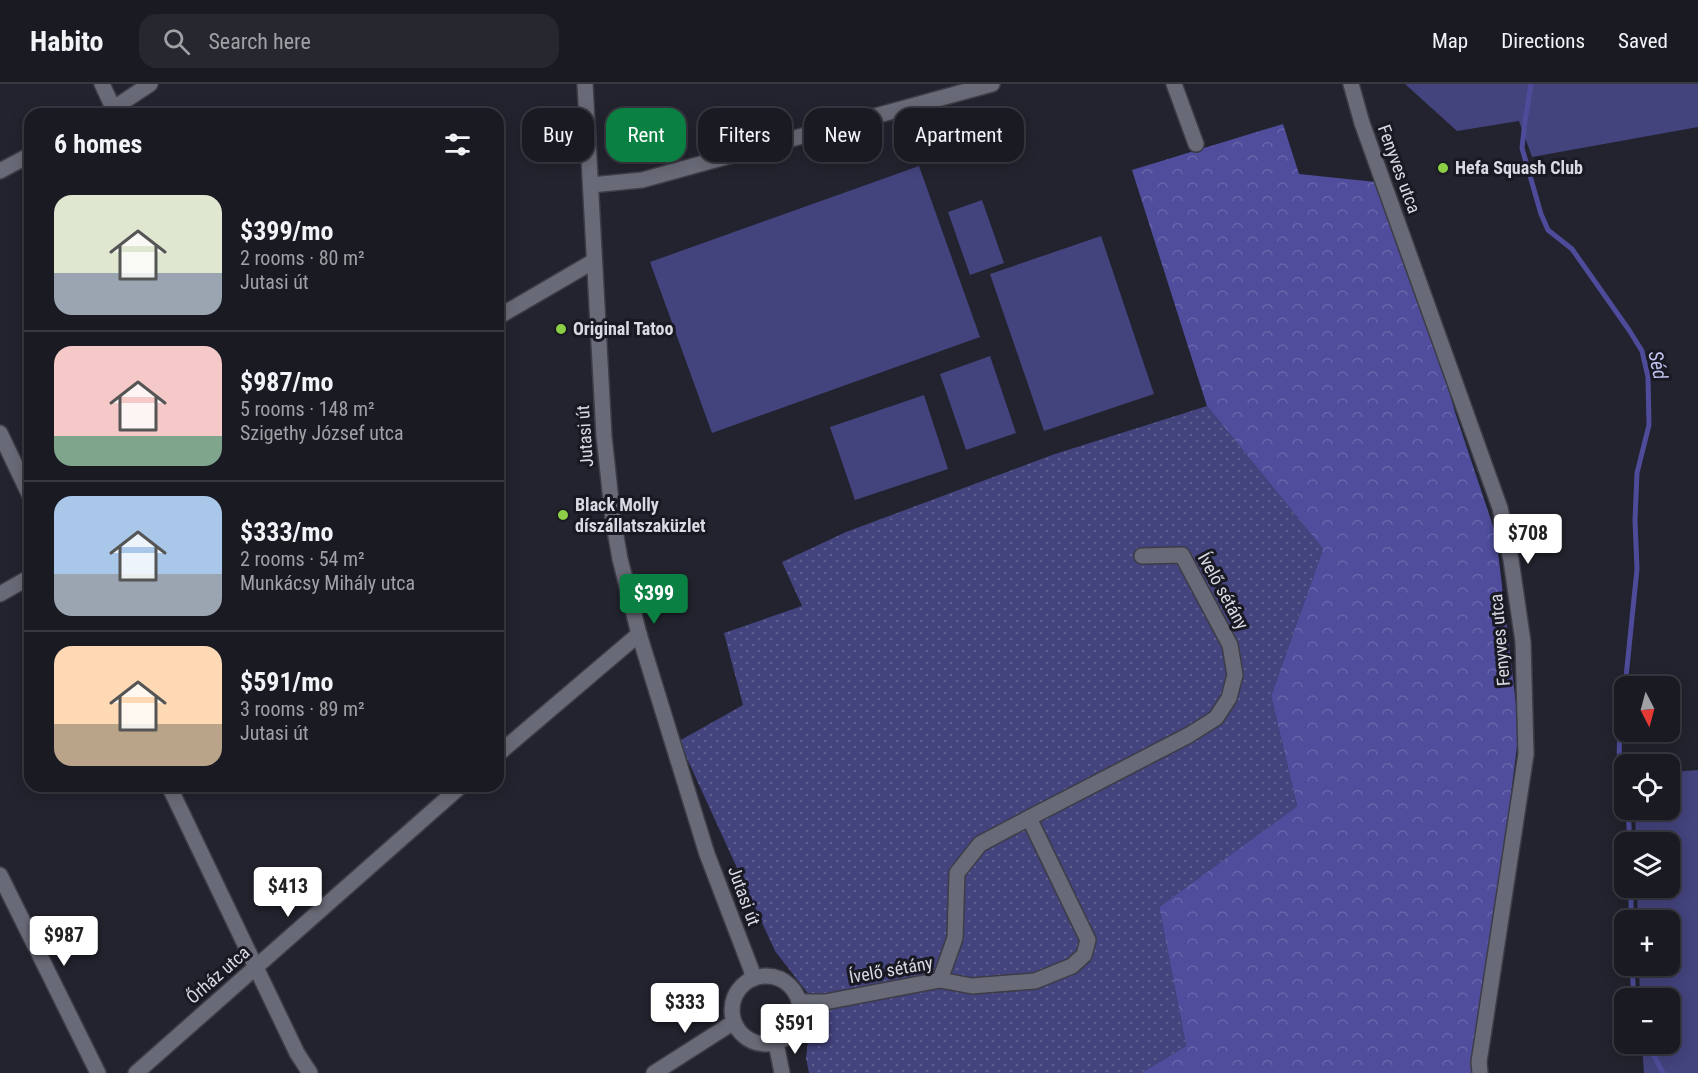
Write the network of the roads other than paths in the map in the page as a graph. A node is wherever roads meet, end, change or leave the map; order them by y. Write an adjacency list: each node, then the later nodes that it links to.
1 (102, 84): 9 (street)
2 (150, 84): 10 (street)
3 (585, 84): 14 (street, Jutasi út)
4 (930, 84): 8 (street)
5 (992, 84): 8 (street)
6 (1174, 84): 11 (street)
7 (1350, 84): 39 (street, Fenyves utca)
8 (933, 100): 14 (street)
9 (111, 108)
10 (117, 108)
11 (1196, 144)
12 (24, 158): 13 (street)
13 (0, 171)
14 (591, 185): 15 (street, Jutasi út)
15 (594, 261): 16 (street); 22 (street, Jutasi út)
16 (504, 314)
17 (0, 433): 18 (street)
18 (24, 483)
19 (1142, 556): 26 (street, Ívelő sétány)
20 (24, 580): 21 (street)
21 (0, 594)
22 (639, 634): 23 (street); 29 (street, Jutasi út)
23 (504, 749)
24 (172, 792): 28 (street)
25 (454, 792): 28 (street, Őrház utca)
26 (1029, 818): 30 (street, Ívelő sétány); 30 (street, Ívelő sétány)
27 (0, 875): 34 (street)
28 (256, 968): 35 (street, Őrház utca); 36 (street)
29 (753, 979): 31 (street); 32 (street)
30 (940, 980): 31 (street, Ívelő sétány)
31 (799, 1002): 33 (street)
32 (734, 1022): 33 (street); 37 (street)
33 (776, 1043): 38 (street)
34 (98, 1073)
35 (136, 1073)
36 (310, 1073)
37 (654, 1073)
38 (782, 1073)
39 (1480, 1073)

